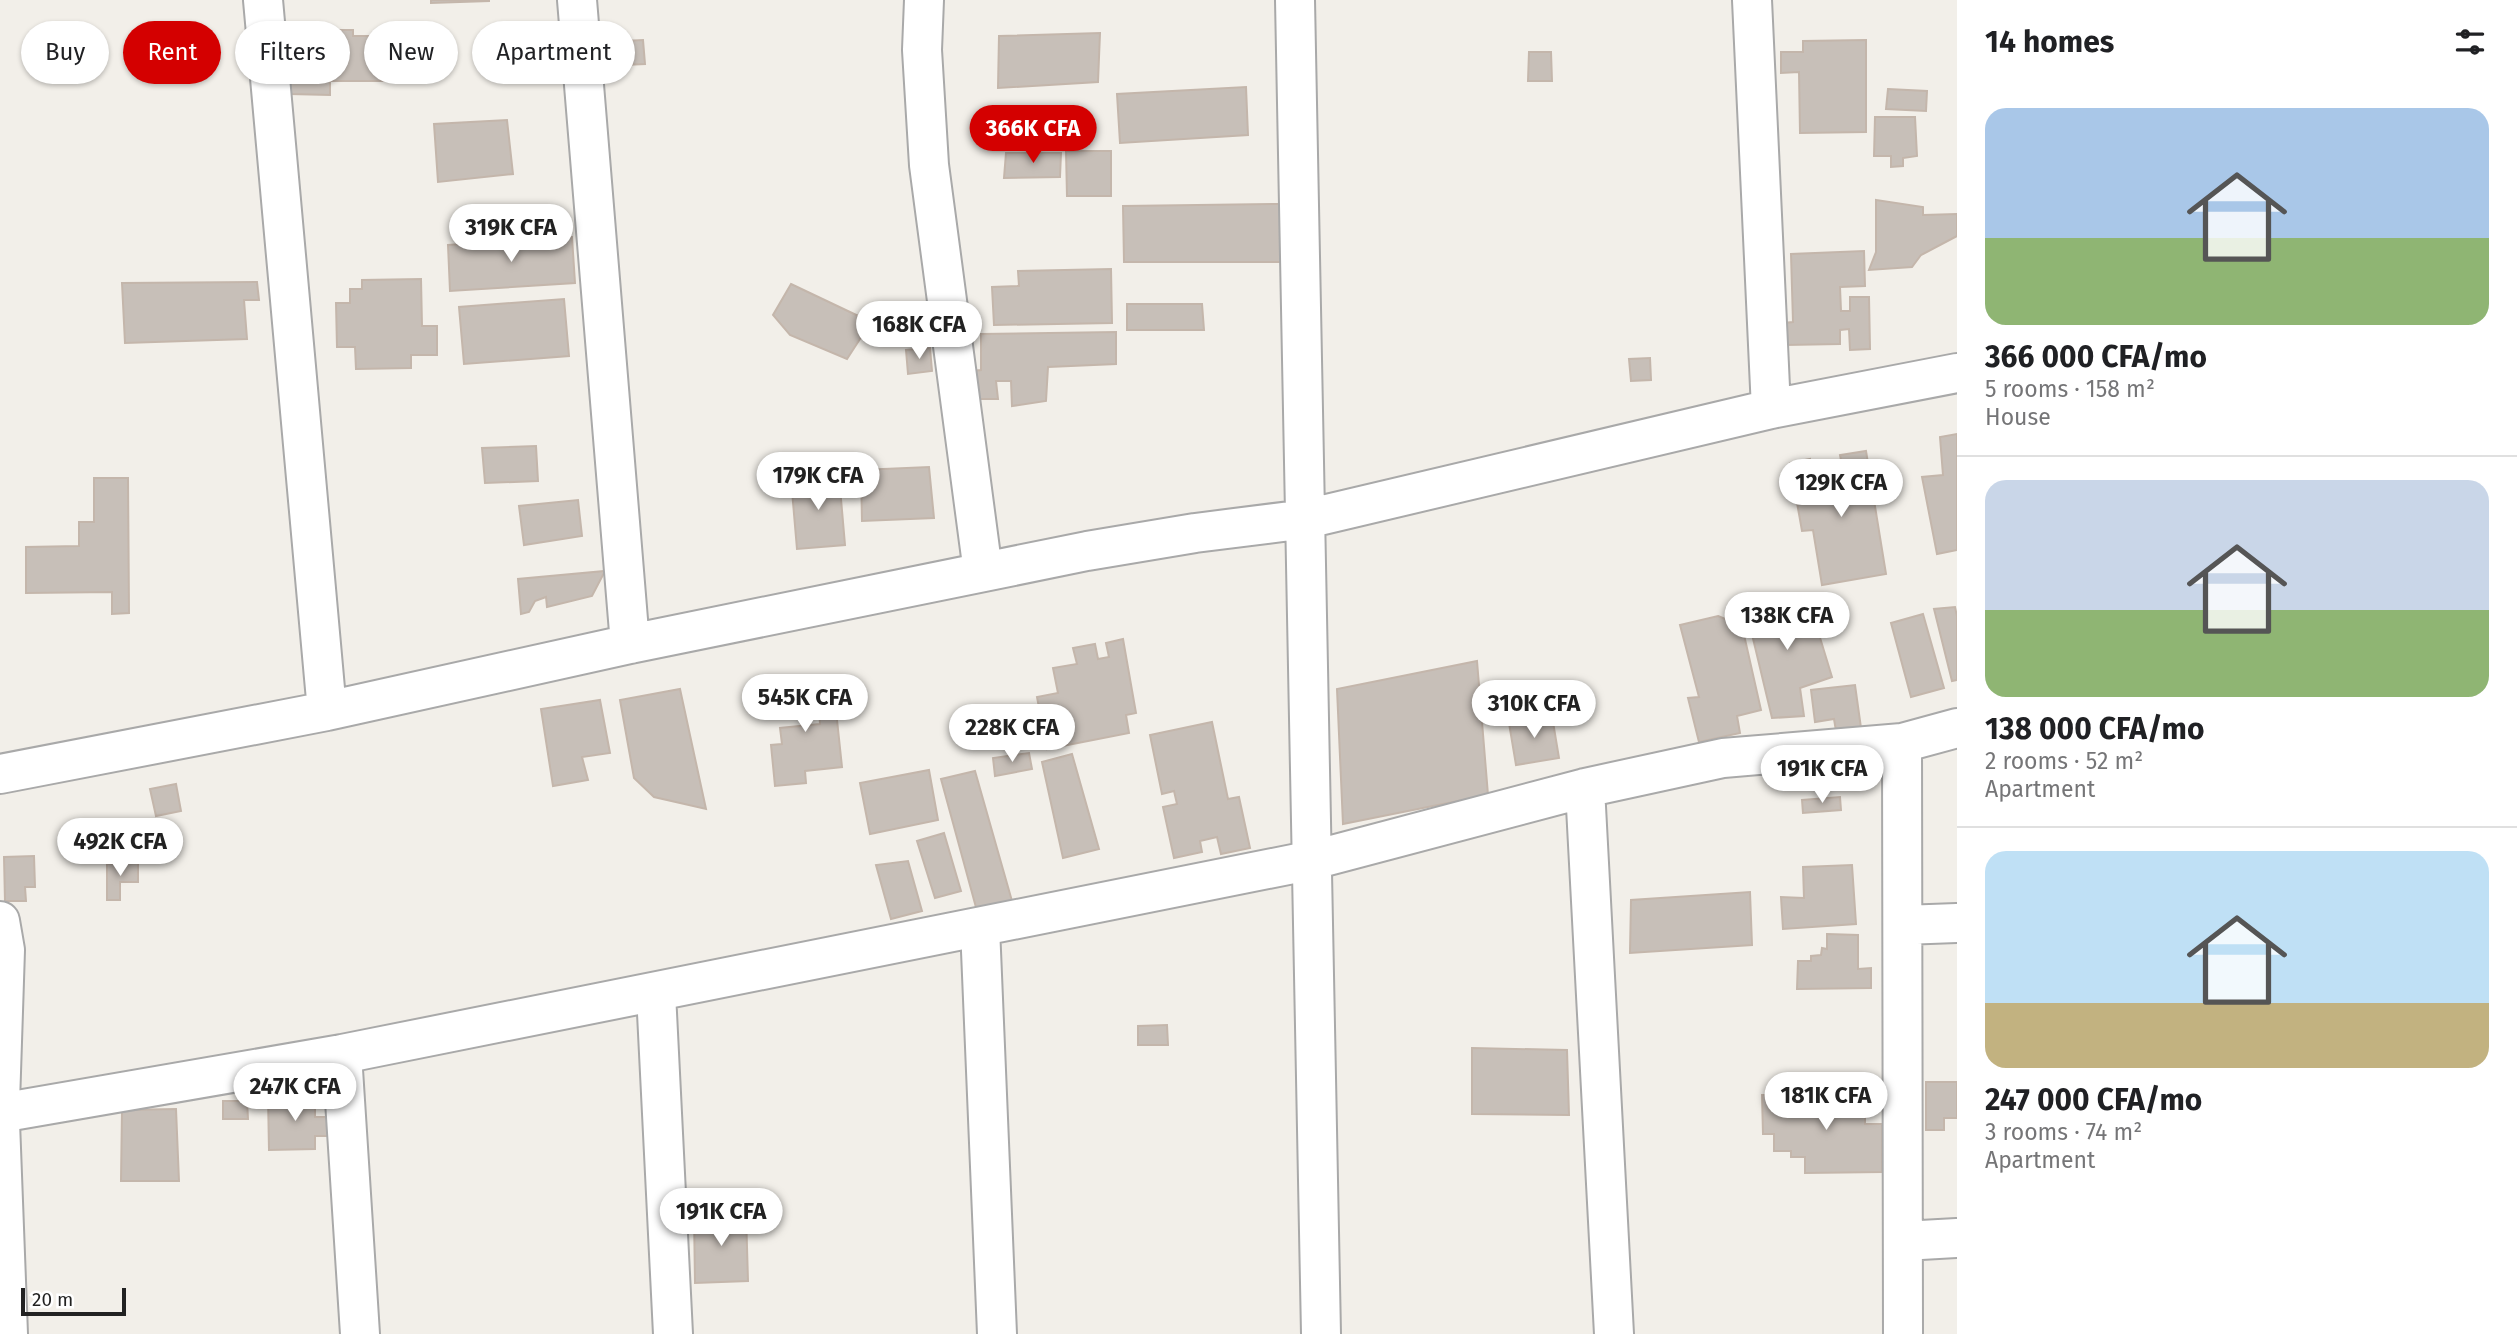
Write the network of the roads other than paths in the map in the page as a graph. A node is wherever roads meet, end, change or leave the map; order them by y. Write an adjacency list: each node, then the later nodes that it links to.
1 (263, 0): 11 (street)
2 (577, 0): 10 (street)
3 (924, 0): 9 (street)
4 (1295, 0): 8 (street)
5 (1752, 0): 7 (street)
6 (1957, 373): 7 (street)
7 (1771, 409): 8 (street)
8 (1306, 519): 9 (street); 16 (street)
9 (983, 572): 10 (street)
10 (630, 644): 11 (street)
11 (327, 710): 14 (street)
12 (1957, 729): 13 (street)
13 (1902, 744): 15 (street); 19 (street)
14 (0, 774)
15 (1585, 788): 16 (street); 33 (street)
16 (1313, 860): 20 (street); 32 (street)
17 (0, 921): 23 (street)
18 (1957, 923): 19 (street)
19 (1903, 926): 27 (street)
20 (980, 927): 21 (street); 31 (street)
21 (656, 992): 22 (street); 30 (street)
22 (342, 1054): 24 (street); 29 (street)
23 (0, 1103)
24 (0, 1113)
25 (0, 1122): 28 (street)
26 (1957, 1238): 27 (street)
27 (1903, 1241): 34 (street)
28 (8, 1334)
29 (360, 1334)
30 (673, 1334)
31 (997, 1334)
32 (1321, 1334)
33 (1614, 1334)
34 (1903, 1334)

